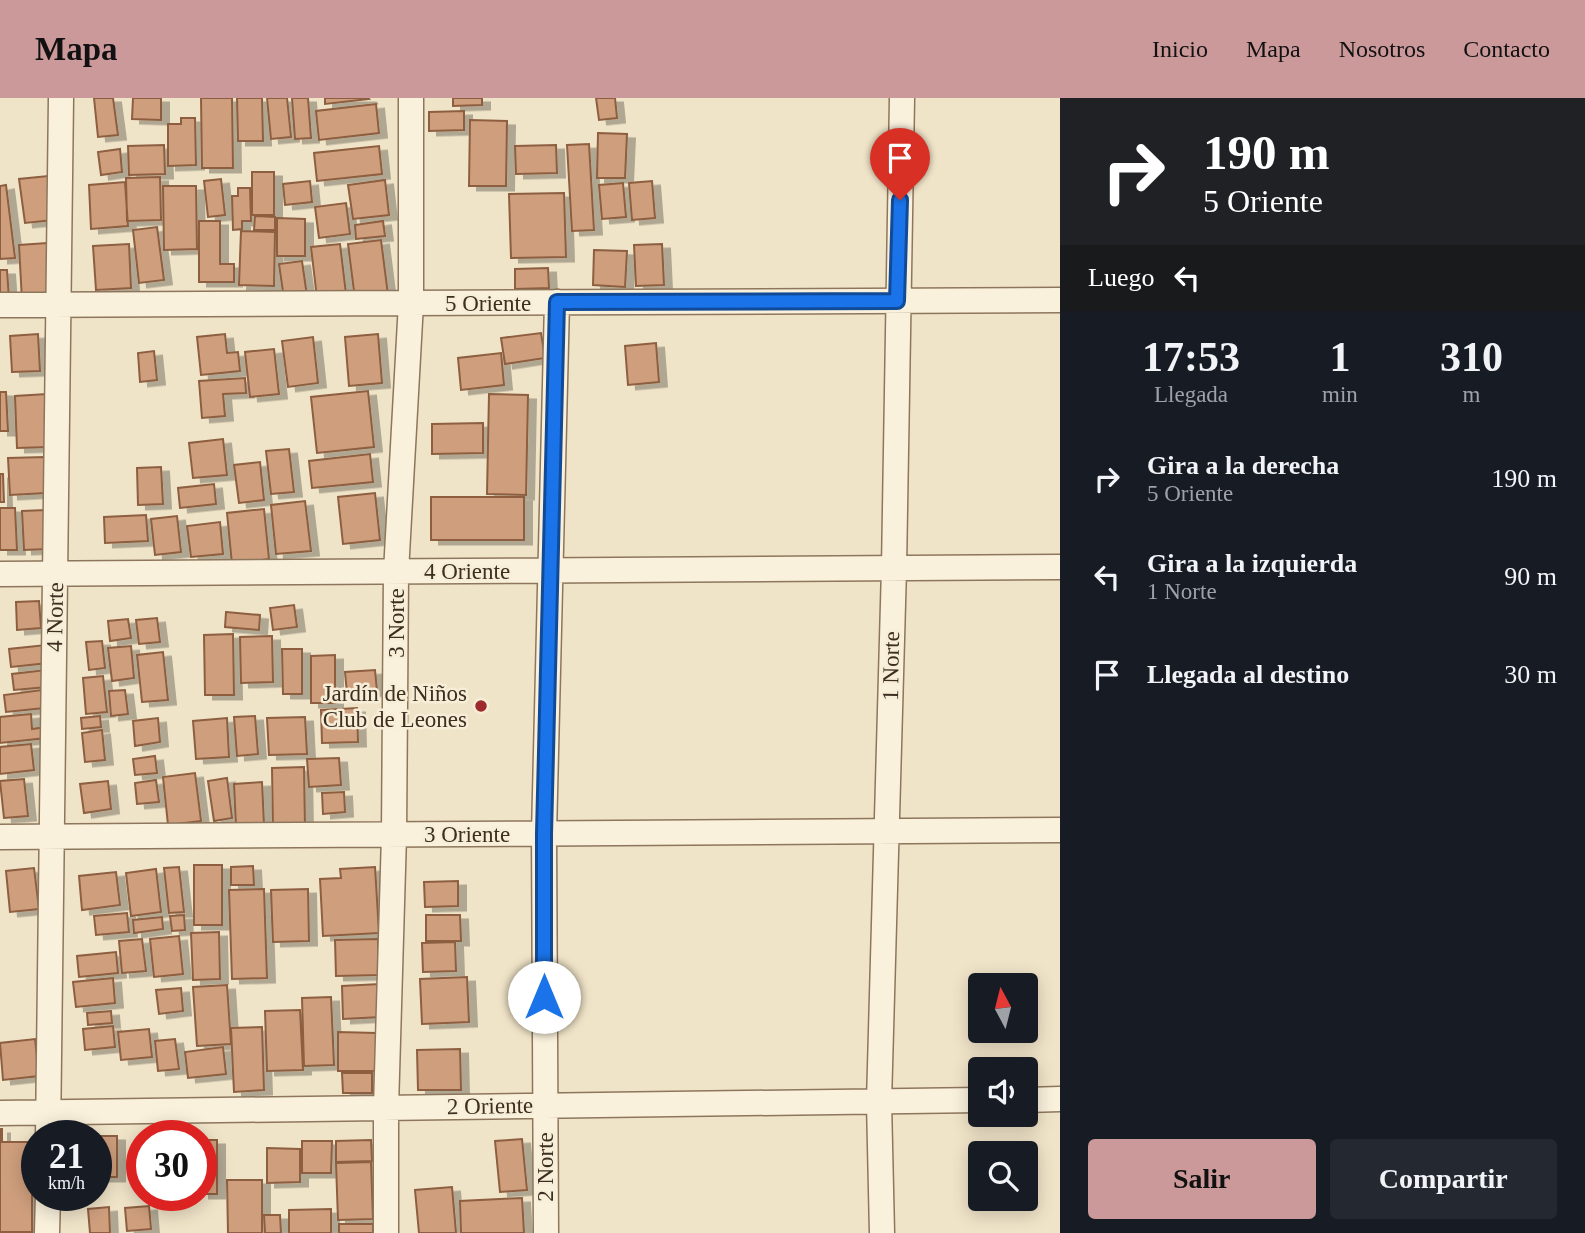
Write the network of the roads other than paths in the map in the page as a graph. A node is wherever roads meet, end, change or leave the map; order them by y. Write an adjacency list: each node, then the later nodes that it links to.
1 (61, 98): 8 (street, 4 Norte)
2 (411, 98): 7 (street, 3 Norte)
3 (902, 98): 5 (street, 1 Norte)
4 (1060, 300): 5 (street, 5 Oriente)
5 (897, 301): 6 (street, 5 Oriente); 11 (street, 1 Norte)
6 (557, 302): 7 (street, 5 Oriente); 12 (street, 2 Norte)
7 (411, 303): 8 (street, 5 Oriente); 13 (street, 3 Norte)
8 (59, 304): 9 (street, 5 Oriente); 15 (street, 4 Norte)
9 (0, 305)
10 (1060, 567): 11 (street, 4 Oriente)
11 (894, 568): 12 (street, 4 Oriente); 17 (street, 1 Norte)
12 (551, 571): 13 (street, 4 Oriente); 18 (street, 2 Norte)
13 (396, 572): 15 (street, 4 Oriente); 19 (street, 3 Norte)
14 (0, 574): 15 (street, 4 Oriente)
15 (55, 574): 21 (street, 4 Norte)
16 (1060, 830): 17 (street, 3 Oriente)
17 (887, 831): 18 (street, 3 Oriente); 25 (street, 1 Norte)
18 (544, 834): 19 (street, 3 Oriente); 26 (street, 2 Norte)
19 (394, 835): 21 (street, 3 Oriente); 27 (street, 3 Norte)
20 (0, 837): 21 (street, 3 Oriente)
21 (52, 837): 30 (street, 4 Norte)
22 (1060, 1099): 24 (street)
23 (968, 1100): 25 (street, 2 Oriente)
24 (1038, 1100)
25 (879, 1102): 26 (street, 2 Oriente); 36 (street, 1 Norte)
26 (545, 1106): 27 (street, 2 Oriente); 35 (street, 2 Norte)
27 (386, 1108): 31 (street, 2 Oriente); 34 (street, 3 Norte)
28 (0, 1113): 29 (street, 2 Oriente)
29 (31, 1120)
30 (48, 1120)
31 (112, 1121)
32 (48, 1211): 33 (street)
33 (47, 1233)
34 (386, 1233)
35 (545, 1233)
36 (882, 1233)

